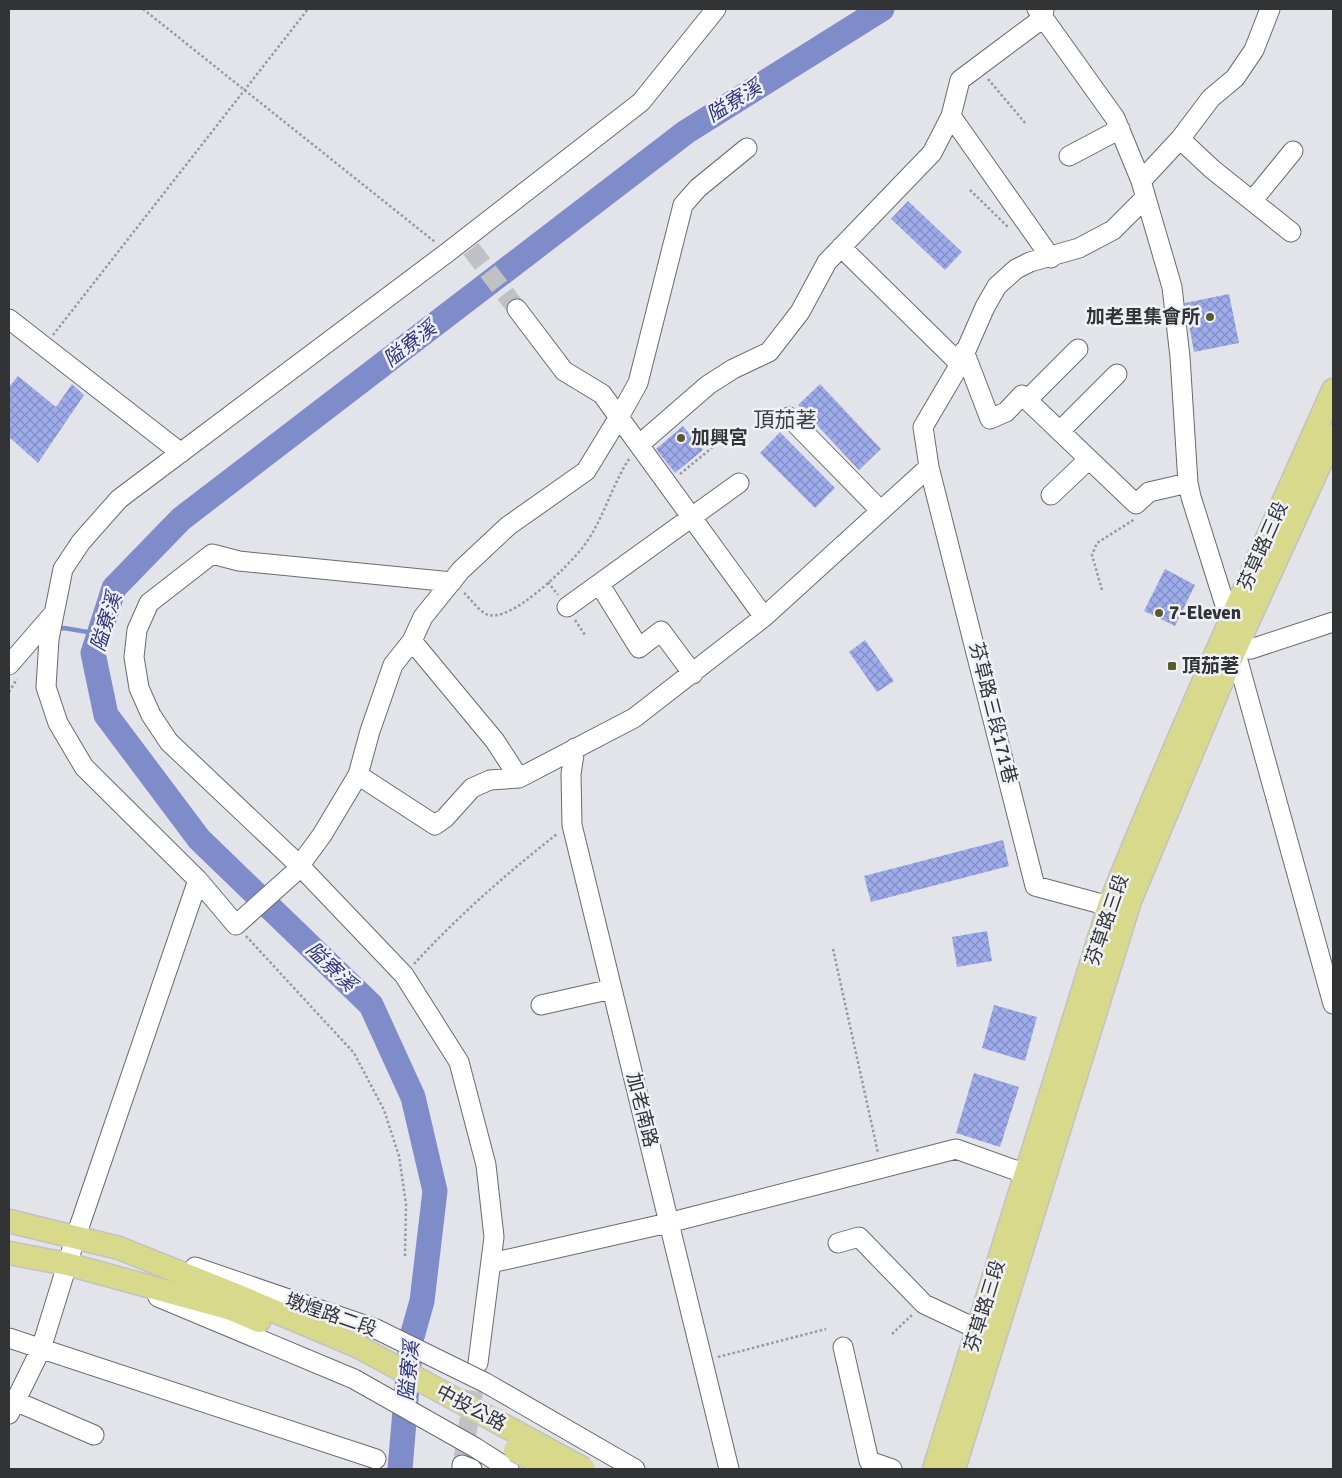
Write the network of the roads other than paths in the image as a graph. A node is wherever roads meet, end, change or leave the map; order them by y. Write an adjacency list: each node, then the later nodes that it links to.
1 (716, 9): 27 (street)
2 (1270, 9): 6 (street)
3 (1041, 12): 4 (street); 5 (street)
4 (951, 116): 13 (street); 14 (street)
5 (1120, 129): 9 (street); 10 (street)
6 (1180, 139): 10 (street); 11 (street)
7 (747, 148): 22 (street)
8 (1293, 151): 11 (street)
9 (1069, 156)
10 (1143, 189): 14 (street); 31 (street)
11 (1253, 200): 12 (street)
12 (1291, 232)
13 (841, 247): 18 (street); 26 (street)
14 (1051, 258): 18 (street)
15 (517, 309): 22 (street)
16 (9, 319): 27 (street)
17 (1078, 348): 21 (street)
18 (962, 358): 21 (street); 29 (street)
19 (1117, 374): 24 (street)
20 (1333, 390): 40 (main road, 芬草路三段)
21 (1027, 400): 24 (street)
22 (620, 417): 26 (street); 35 (street)
23 (789, 417): 33 (street)
24 (1060, 431): 28 (street)
25 (1333, 436): 43 (main road, 芬草路三段)
26 (640, 444): 34 (street)
27 (182, 453): 38 (street)
28 (1088, 459): 31 (street); 32 (street)
29 (929, 467): 33 (street); 51 (street, 芬草路三段171巷)
30 (739, 483): 34 (street)
31 (1188, 483): 40 (street)
32 (1051, 495)
33 (881, 511): 39 (street)
34 (692, 518): 36 (street); 39 (street)
35 (452, 582): 42 (street); 49 (street)
36 (600, 585): 37 (street); 45 (street)
37 (567, 607)
38 (54, 613): 44 (street); 50 (street)
39 (764, 617): 45 (street)
40 (1230, 621): 43 (street); 51 (main road, 芬草路三段)
41 (1333, 622): 43 (street)
42 (412, 641): 47 (street); 48 (street)
43 (1235, 650): 53 (street); 82 (main road, 芬草路三段)
44 (9, 665)
45 (693, 674): 46 (street)
46 (575, 748): 48 (street); 52 (street, 加老南路)
47 (358, 775): 48 (street); 49 (street)
48 (519, 778)
49 (297, 869): 50 (street); 62 (street)
50 (198, 880): 58 (street)
51 (1109, 906): 55 (main road, 芬草路三段)
52 (612, 989): 54 (street); 57 (street, 加老南路)
53 (1333, 1004)
54 (540, 1005)
55 (1026, 1174): 57 (street); 64 (main road, 芬草路三段)
56 (9, 1221): 58 (main road, 墩煌路二段)
57 (668, 1223): 62 (street); 79 (street, 加老南路)
58 (76, 1236): 60 (main road, 墩煌路二段); 63 (street)
59 (838, 1243): 64 (street)
60 (119, 1248): 68 (main road, 墩煌路二段); 78 (street, 墩煌路二段, bridge)
61 (9, 1253): 63 (main road, 墩煌路二段)
62 (491, 1263): 69 (street)
63 (67, 1264): 67 (street); 68 (main road, 墩煌路二段)
64 (977, 1329): 81 (main road, 芬草路三段)
65 (9, 1338): 67 (street)
66 (843, 1347): 80 (street)
67 (41, 1349): 70 (street); 72 (street)
68 (355, 1362): 75 (street, 墩煌路二段, bridge); 76 (main road, 中投公路, bridge); 77 (main road, 中投公路, bridge)
69 (478, 1363)
70 (12, 1407): 71 (street)
71 (94, 1435)
72 (376, 1459)
73 (462, 1469): 74 (street)
74 (472, 1469)
75 (509, 1469)
76 (551, 1469)
77 (584, 1469)
78 (635, 1469)
79 (729, 1469)
80 (892, 1469)
81 (934, 1469)
82 (954, 1469)

